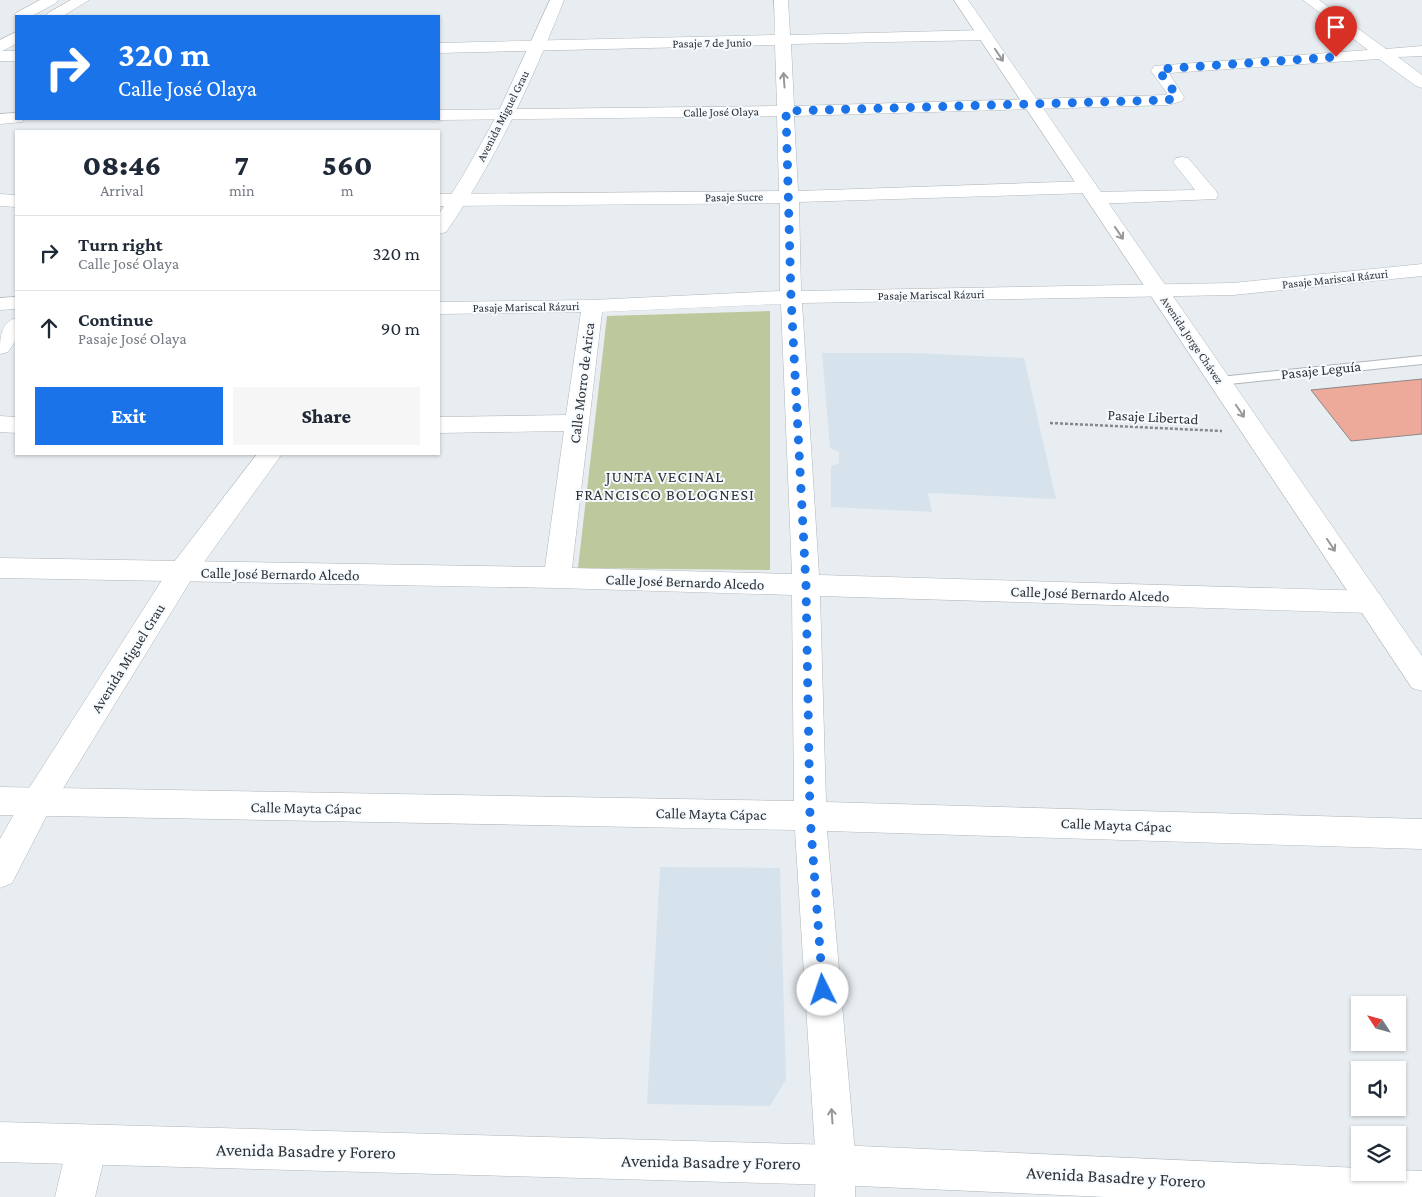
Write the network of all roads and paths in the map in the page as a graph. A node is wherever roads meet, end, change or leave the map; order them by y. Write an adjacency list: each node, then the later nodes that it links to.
1 (51, 0): 7 (street)
2 (82, 0): 8 (street)
3 (557, 0): 13 (street, Avenida Miguel Grau)
4 (781, 0): 11 (street)
5 (961, 0): 9 (street, Avenida Jorge Chávez)
6 (1310, 0): 16 (street)
7 (24, 15)
8 (55, 15)
9 (985, 35): 11 (street, Pasaje 7 de Junio); 20 (street, Avenida Jorge Chávez, one-way to 20)
10 (15, 38): 12 (street)
11 (781, 41): 13 (street, Pasaje 7 de Junio); 21 (street, one-way to 11)
12 (0, 47)
13 (538, 47): 14 (street, Pasaje 7 de Junio); 23 (street, Avenida Miguel Grau)
14 (440, 48)
15 (1422, 51): 16 (street)
16 (1380, 53): 19 (street); 20 (street, Calle José Olaya)
17 (0, 56): 18 (street)
18 (15, 56)
19 (1422, 83)
20 (1033, 105): 21 (street, Calle José Olaya); 27 (street, Avenida Jorge Chávez)
21 (786, 111): 23 (street, Calle José Olaya); 28 (street)
22 (440, 115): 23 (street, Calle José Olaya)
23 (505, 115): 31 (street, Avenida Miguel Grau)
24 (0, 118): 25 (street)
25 (15, 118)
26 (1182, 162): 27 (street, Pasaje Sucre)
27 (1092, 193): 28 (street, Pasaje Sucre); 35 (street, Avenida Jorge Chávez, one-way to 35)
28 (789, 197): 31 (street, Pasaje Sucre); 36 (street)
29 (0, 200): 32 (street)
30 (440, 200): 31 (street, Pasaje Sucre)
31 (458, 200): 33 (street, Avenida Miguel Grau)
32 (15, 201)
33 (440, 227)
34 (1422, 270): 35 (street, Pasaje Mariscal Rázuri)
35 (1160, 292): 36 (street, Pasaje Mariscal Rázuri); 44 (street, Avenida Jorge Chávez)
36 (791, 297): 39 (street, Pasaje Mariscal Rázuri); 55 (street)
37 (15, 303): 38 (street)
38 (0, 304)
39 (592, 306): 40 (street, Pasaje Mariscal Rázuri); 45 (street, Calle Morro de Arica)
40 (440, 308)
41 (15, 326): 42 (street)
42 (0, 347)
43 (1422, 360): 44 (lane, Pasaje Leguía)
44 (1220, 381): 50 (street, Avenida Jorge Chávez, one-way to 50)
45 (577, 423): 49 (street); 54 (street, Calle Morro de Arica)
46 (1050, 423): 50 (path, Pasaje Libertad)
47 (0, 424): 48 (street)
48 (15, 425)
49 (440, 425)
50 (1255, 433): 56 (street, Avenida Jorge Chávez, one-way to 56)
51 (269, 455): 53 (street, Avenida Miguel Grau)
52 (0, 568): 53 (street, Calle José Bernardo Alcedo)
53 (181, 573): 54 (street, Calle José Bernardo Alcedo); 59 (street, Avenida Miguel Grau)
54 (557, 578): 55 (street, Calle José Bernardo Alcedo)
55 (806, 585): 56 (street, Calle José Bernardo Alcedo); 60 (street)
56 (1370, 602): 57 (street, Avenida Jorge Chávez)
57 (1422, 679)
58 (0, 801): 59 (street, Calle Mayta Cápac)
59 (37, 803): 60 (street, Calle Mayta Cápac); 62 (street, Avenida Miguel Grau)
60 (810, 816): 61 (street, Calle Mayta Cápac); 65 (street, one-way to 60)
61 (1422, 834)
62 (0, 872)
63 (0, 1142): 64 (street, Avenida Basadre y Forero)
64 (87, 1146): 65 (street, Avenida Basadre y Forero); 67 (street)
65 (836, 1181): 66 (street, Avenida Basadre y Forero)
66 (1422, 1191)
67 (75, 1197)

